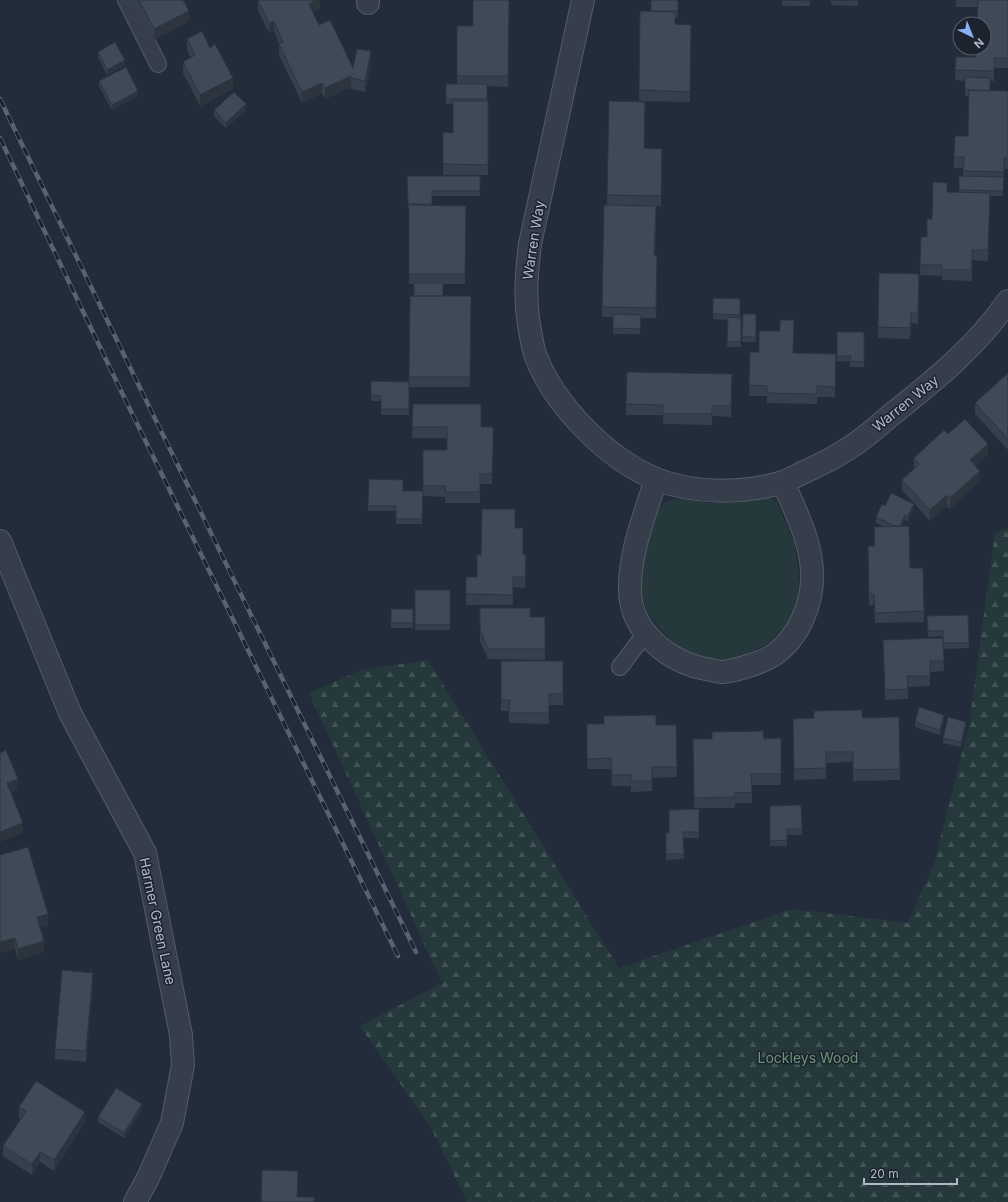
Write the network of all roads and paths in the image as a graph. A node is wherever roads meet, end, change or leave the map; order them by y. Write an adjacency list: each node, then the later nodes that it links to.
1 (126, 0): 3 (lane)
2 (583, 0): 5 (street, Warren Way)
3 (158, 64)
4 (1008, 301): 6 (street, Warren Way)
5 (656, 479): 6 (street, Warren Way); 8 (street)
6 (783, 482): 8 (street)
7 (0, 541): 10 (street, Harmer Green Lane)
8 (645, 634): 9 (lane)
9 (620, 667)
10 (135, 1202)

